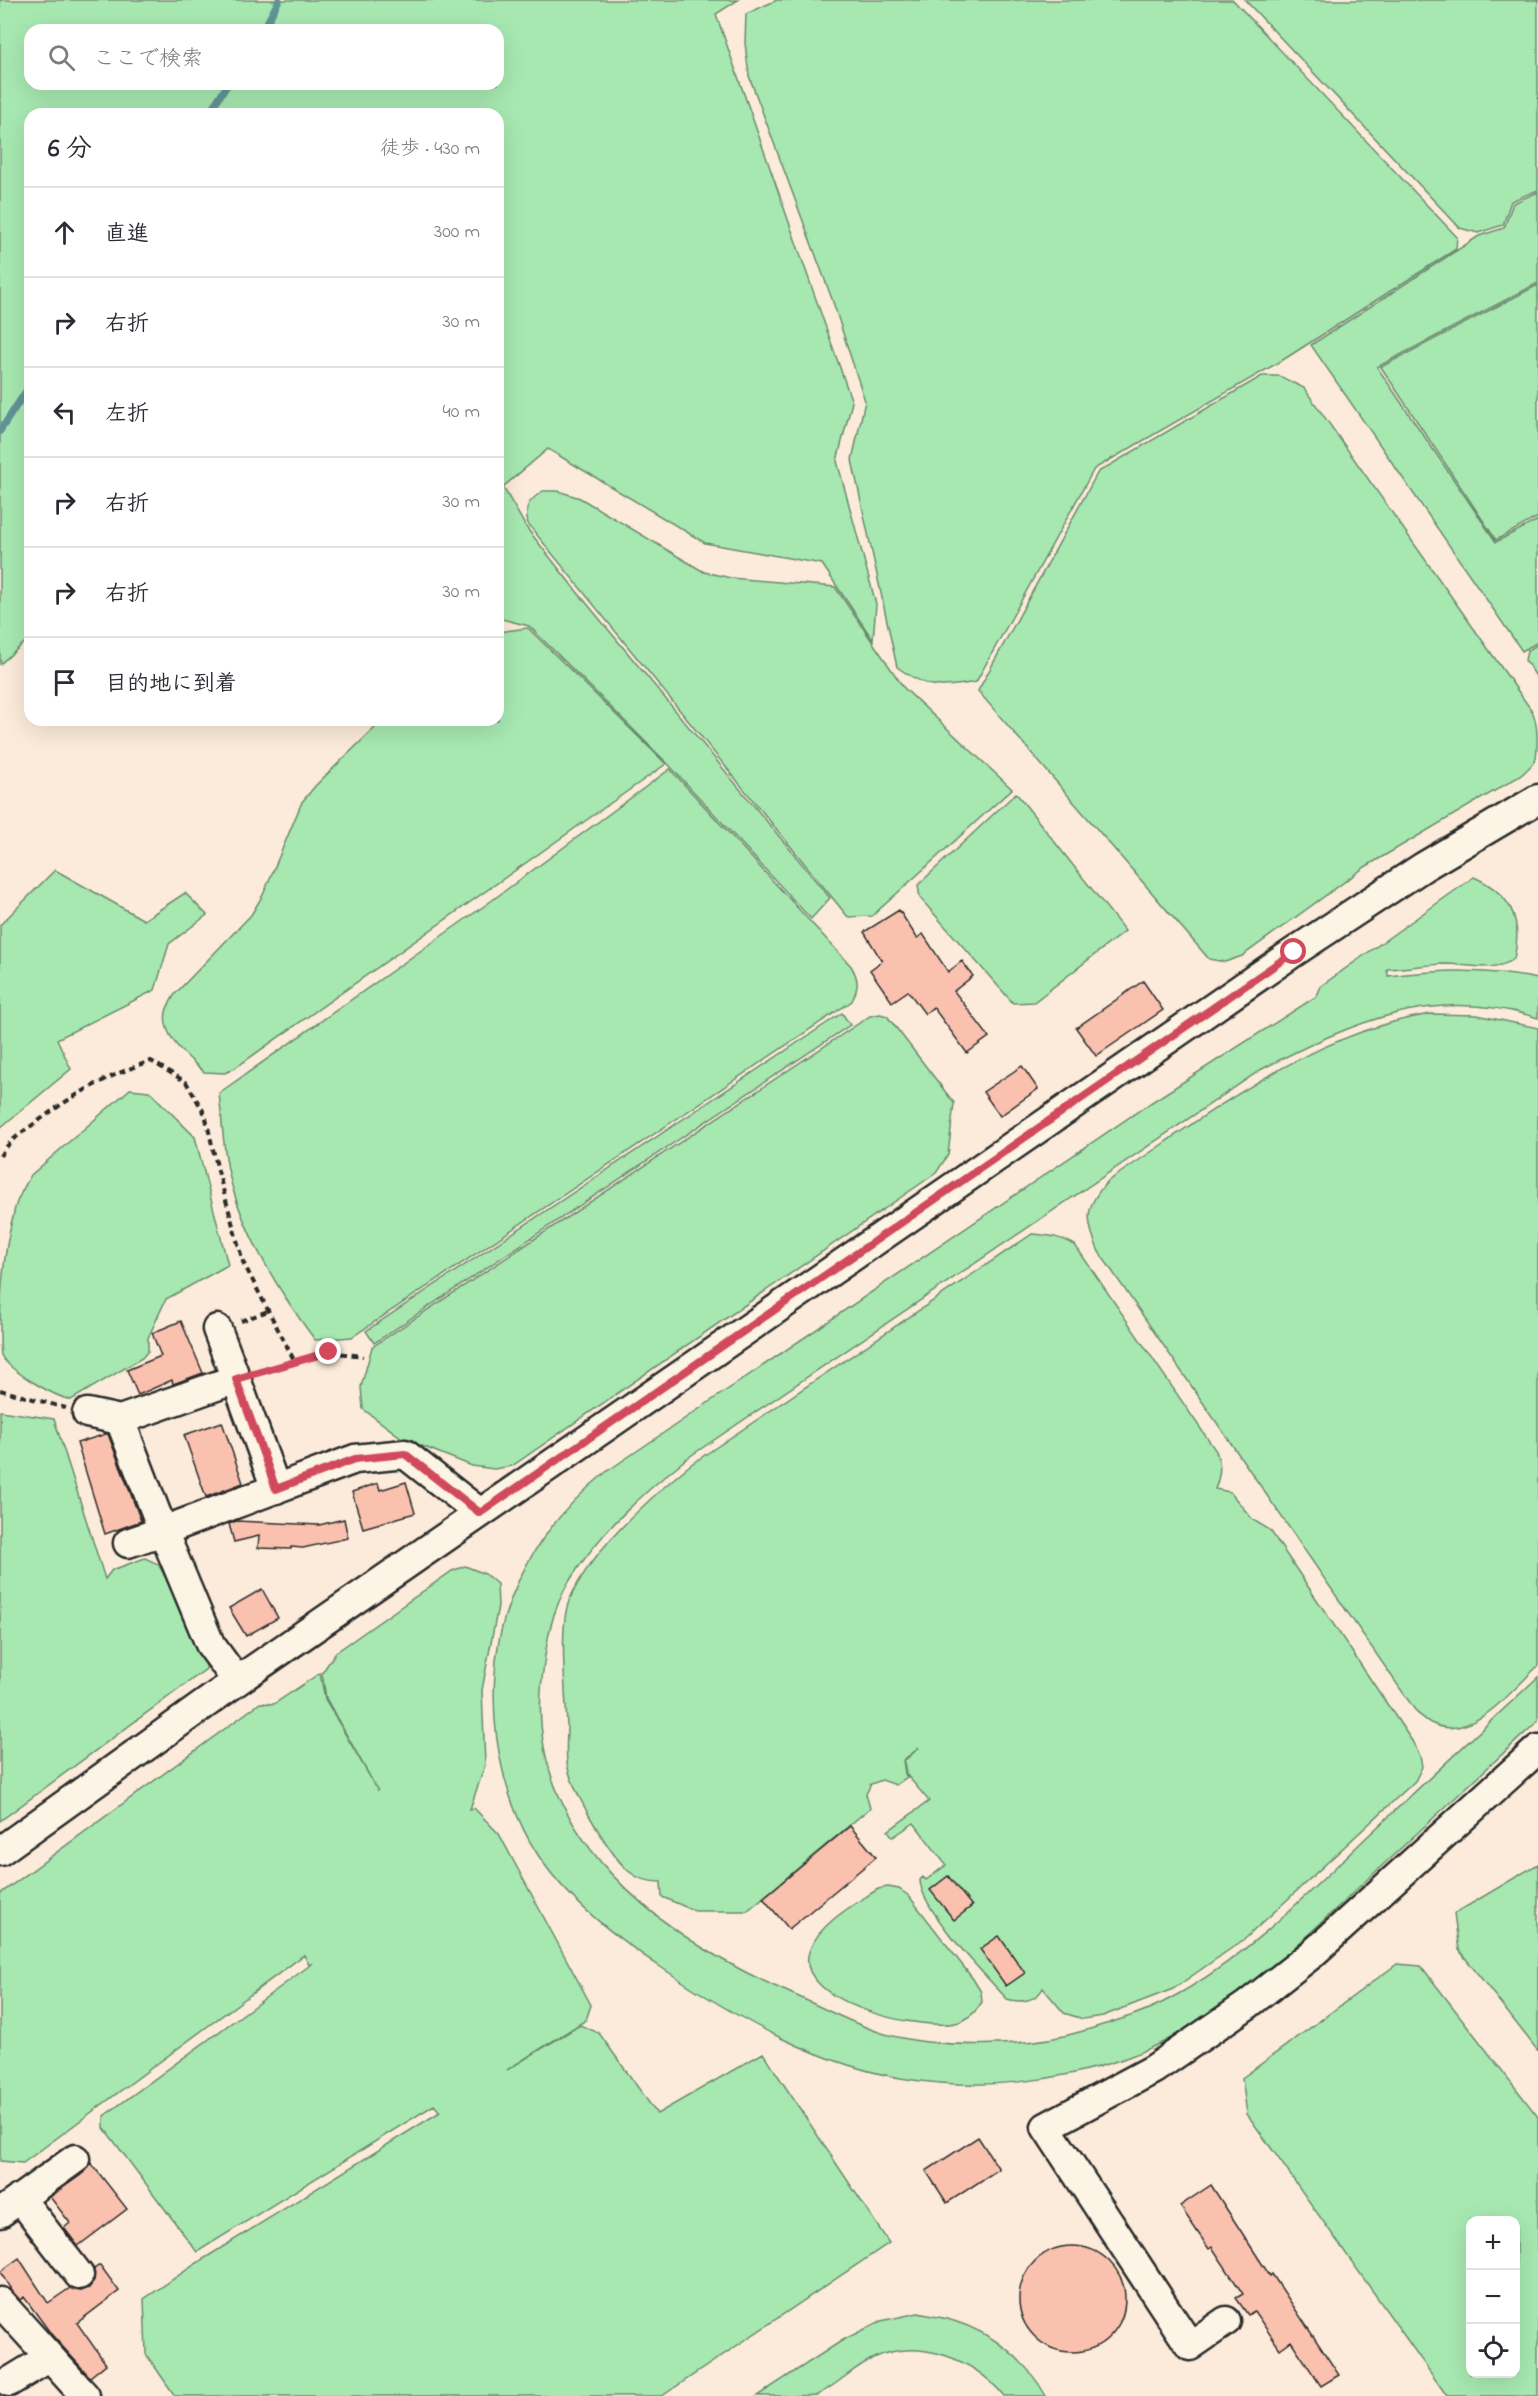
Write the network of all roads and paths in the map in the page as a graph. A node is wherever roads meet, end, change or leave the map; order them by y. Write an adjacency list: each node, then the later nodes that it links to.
1 (1538, 799): 11 (street)
2 (0, 1156): 5 (path)
3 (217, 1329): 6 (street)
4 (363, 1356): 5 (path)
5 (295, 1362): 6 (path)
6 (236, 1379): 9 (street); 10 (street)
7 (0, 1390): 8 (path)
8 (87, 1413): 9 (street)
9 (120, 1420): 12 (street)
10 (276, 1489): 11 (street); 12 (street)
11 (480, 1513): 14 (street)
12 (163, 1531): 13 (street); 14 (street)
13 (128, 1543)
14 (237, 1681): 16 (street)
15 (1538, 1749): 21 (street)
16 (0, 1851)
17 (75, 2159): 18 (street)
18 (10, 2206): 19 (street)
19 (79, 2275)
20 (0, 2302): 22 (street)
21 (1226, 2321)
22 (50, 2357): 23 (street); 24 (street)
23 (9, 2382)
24 (85, 2396)

